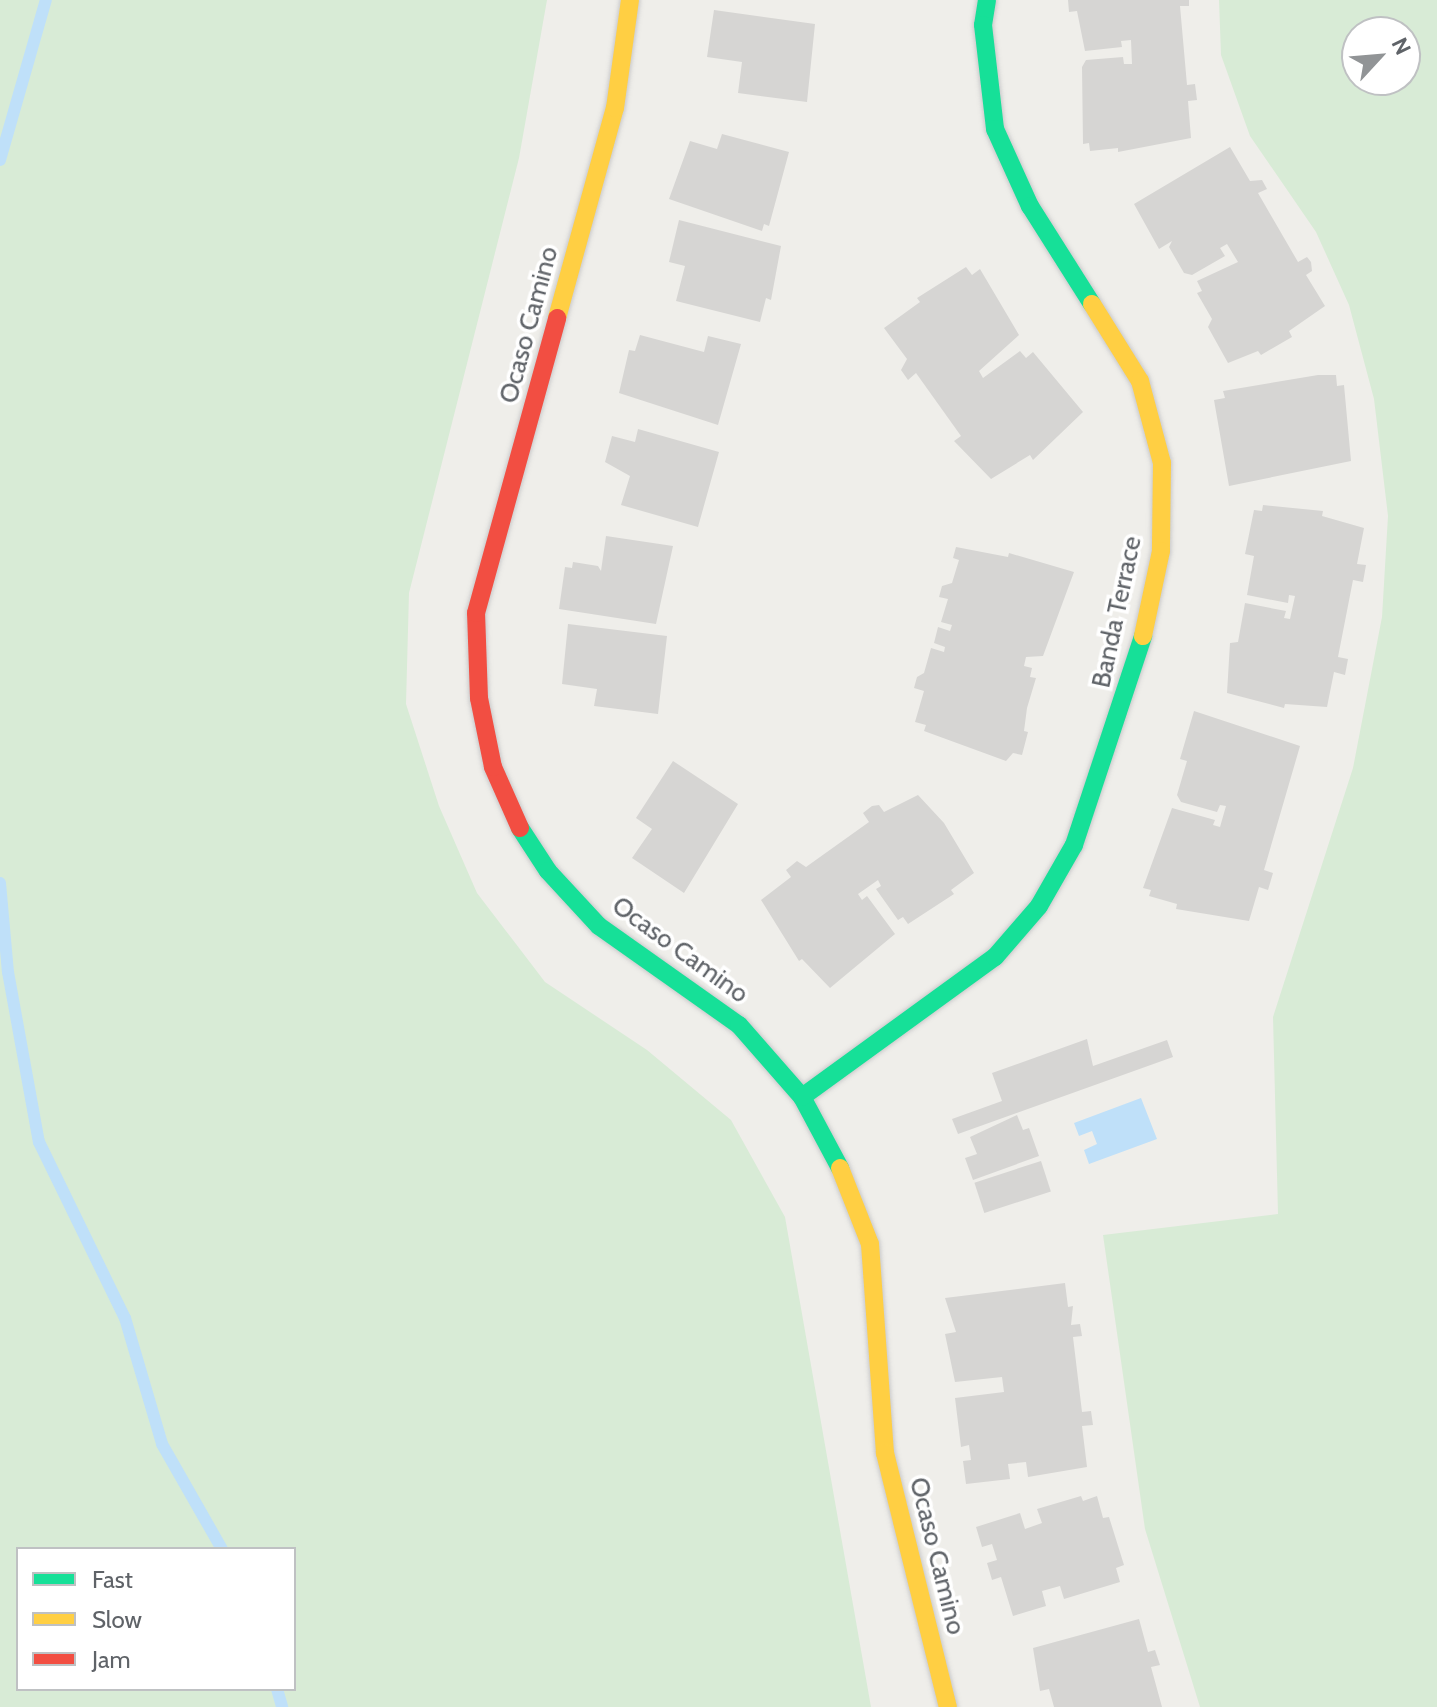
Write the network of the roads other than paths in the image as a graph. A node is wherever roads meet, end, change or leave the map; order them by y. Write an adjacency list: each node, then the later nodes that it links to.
1 (630, 0): 3 (street, Ocaso Camino)
2 (987, 0): 3 (street, Banda Terrace)
3 (802, 1097): 4 (street, Ocaso Camino)
4 (948, 1707)

